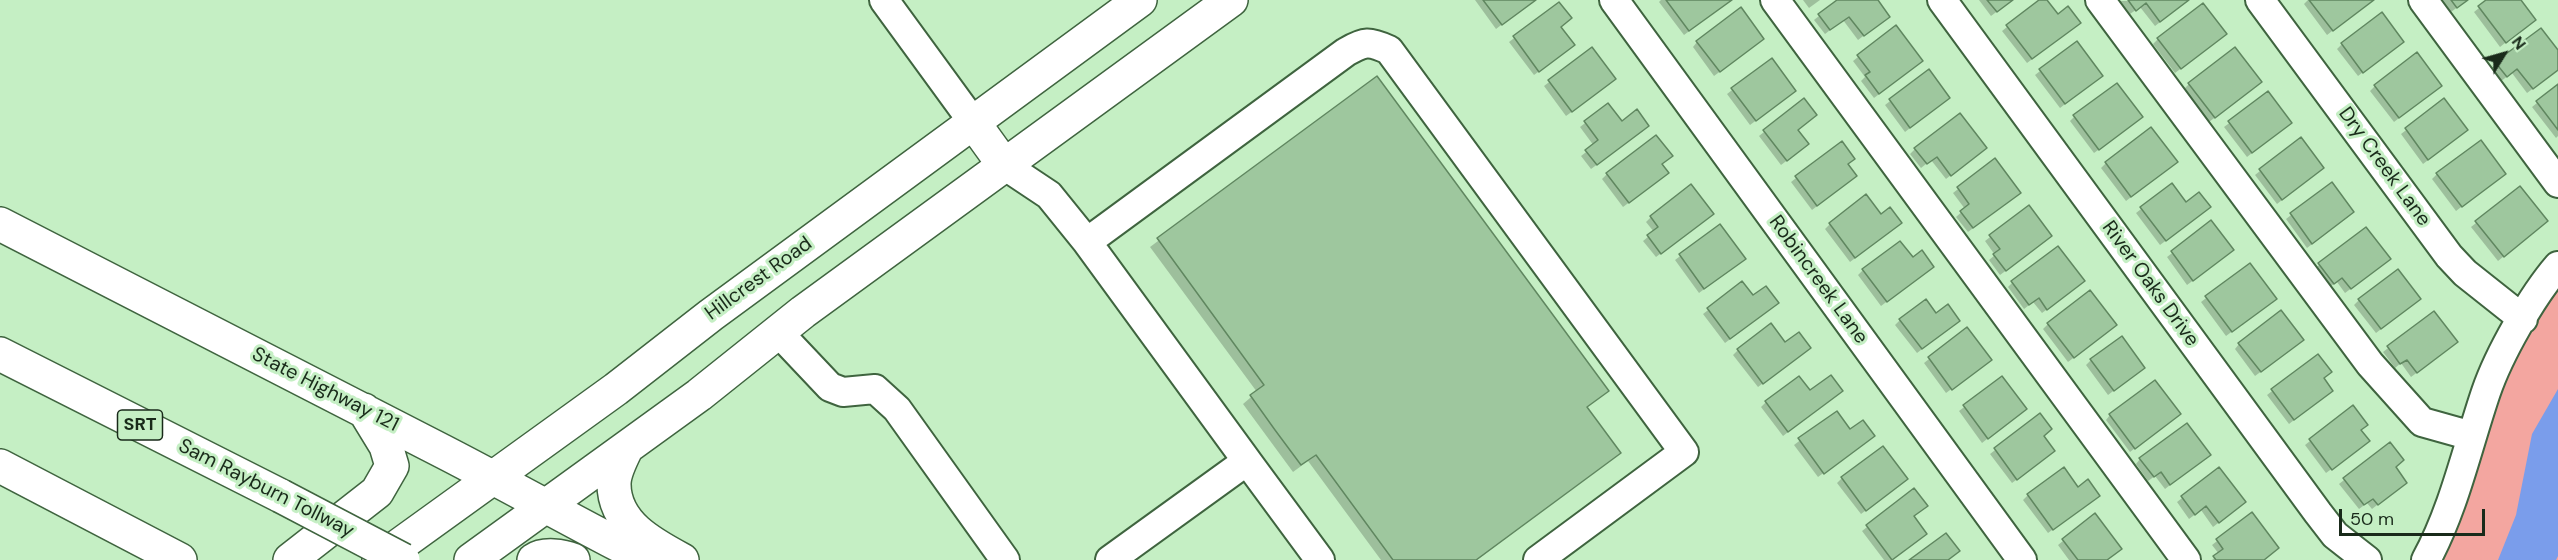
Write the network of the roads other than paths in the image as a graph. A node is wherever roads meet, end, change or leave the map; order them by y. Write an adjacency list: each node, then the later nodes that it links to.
1 (884, 0): 10 (street)
2 (1140, 0): 10 (main road, Hillcrest Road)
3 (1231, 0): 11 (main road)
4 (1614, 0): 39 (street, Robincreek Lane)
5 (1775, 0): 40 (street)
6 (1942, 0): 41 (street, River Oaks Drive)
7 (2100, 0): 20 (street)
8 (2260, 0): 16 (street, Dry Creek Lane)
9 (2423, 0): 12 (street)
10 (973, 122): 11 (main road); 24 (main road, Hillcrest Road)
11 (1004, 165): 14 (street); 17 (main road)
12 (2558, 183)
13 (0, 224): 19 (main road, State Highway 121)
14 (1088, 242): 22 (street); 38 (street)
15 (2558, 266): 16 (street)
16 (2523, 319): 20 (street)
17 (778, 332): 21 (main road); 35 (street)
18 (0, 354): 29 (main road, Sam Rayburn Tollway / SRT, bridge)
19 (364, 410): 24 (main road, State Highway 121); 27 (main road)
20 (2472, 436): 42 (street)
21 (626, 449): 25 (main road); 34 (main road)
22 (1247, 461): 36 (street); 37 (street)
23 (0, 466): 26 (main road)
24 (494, 478): 25 (main road, State Highway 121); 28 (main road, Hillcrest Road)
25 (545, 508): 30 (main road); 33 (main road, State Highway 121)
26 (180, 560)
27 (290, 560)
28 (379, 560)
29 (403, 560)
30 (471, 560)
31 (534, 560): 32 (main road)
32 (573, 560)
33 (648, 560)
34 (682, 560)
35 (1005, 560)
36 (1110, 560)
37 (1320, 560)
38 (1538, 560)
39 (2022, 560)
40 (2186, 560)
41 (2367, 560)
42 (2426, 560)

